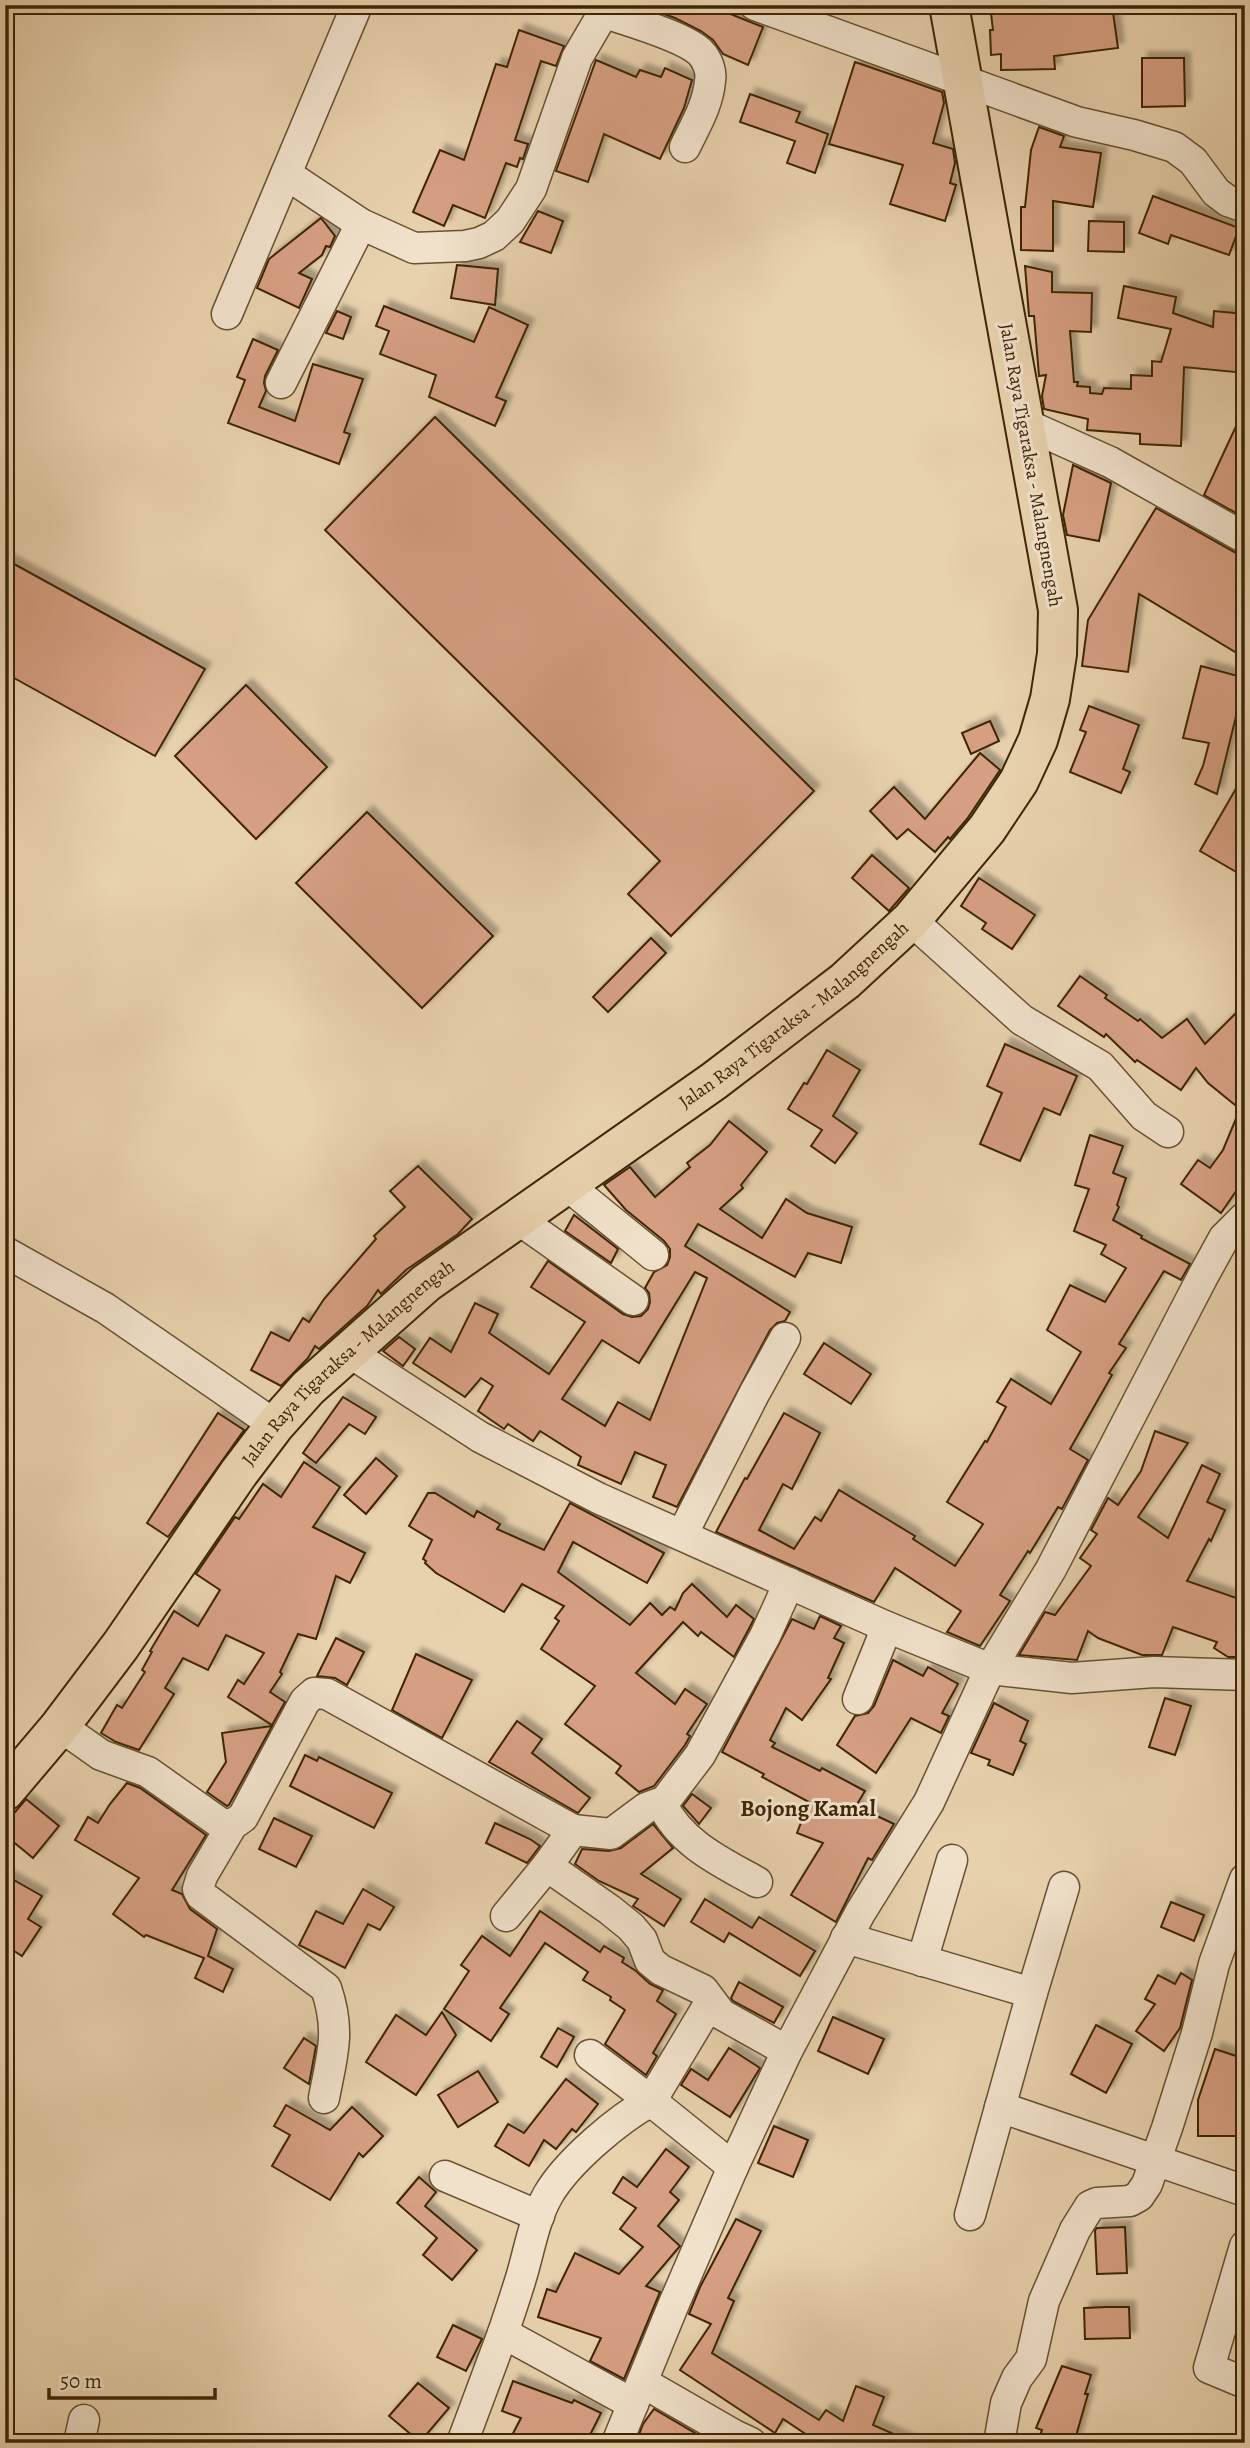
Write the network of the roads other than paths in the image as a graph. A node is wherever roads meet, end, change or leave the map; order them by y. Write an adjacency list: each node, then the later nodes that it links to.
1 (357, 5): 7 (street)
2 (755, 5): 5 (street)
3 (949, 5): 5 (main road, Jalan Raya Tigaraksa - Malangnengah)
4 (606, 9): 6 (street); 9 (street)
5 (962, 80): 8 (street); 12 (main road, Jalan Raya Tigaraksa - Malangnengah)
6 (685, 146)
7 (286, 174): 9 (street); 10 (street)
8 (1245, 207)
9 (361, 224): 11 (street)
10 (227, 314)
11 (281, 383)
12 (1025, 425): 13 (street); 14 (main road, Jalan Raya Tigaraksa - Malangnengah)
13 (1245, 538)
14 (911, 920): 15 (street); 16 (main road, Jalan Raya Tigaraksa - Malangnengah)
15 (1168, 1132)
16 (567, 1185): 18 (main road, Jalan Raya Tigaraksa - Malangnengah); 20 (street)
17 (1245, 1217): 28 (street)
18 (518, 1219): 21 (street); 23 (main road, Jalan Raya Tigaraksa - Malangnengah)
19 (5, 1252): 24 (street)
20 (653, 1255)
21 (633, 1300)
22 (785, 1338): 25 (street)
23 (349, 1352): 24 (main road, Jalan Raya Tigaraksa - Malangnengah); 25 (street)
24 (275, 1425): 31 (main road, Jalan Raya Tigaraksa - Malangnengah)
25 (682, 1535): 26 (street)
26 (789, 1583): 27 (street); 33 (street)
27 (887, 1626): 28 (street); 30 (street)
28 (990, 1669): 29 (street); 42 (street)
29 (1245, 1675)
30 (858, 1699)
31 (60, 1726): 32 (main road, Jalan Raya Tigaraksa - Malangnengah); 34 (street)
32 (5, 1791)
33 (662, 1804): 35 (street); 39 (street)
34 (232, 1825): 35 (street); 48 (street)
35 (573, 1830): 37 (street)
36 (952, 1860): 43 (street)
37 (547, 1866): 41 (street); 45 (street)
38 (1245, 1879): 51 (street)
39 (757, 1882)
40 (1064, 1887): 44 (street)
41 (506, 1916)
42 (846, 1938): 43 (street); 46 (street)
43 (922, 1961): 44 (street)
44 (1032, 1993): 50 (street)
45 (710, 2001): 46 (street); 49 (street)
46 (787, 2051): 52 (street)
47 (590, 2055): 49 (street)
48 (324, 2098)
49 (651, 2101): 52 (street); 56 (street)
50 (1000, 2107): 51 (street); 55 (street)
51 (1156, 2160): 54 (street); 64 (street)
52 (733, 2167): 60 (street)
53 (445, 2176): 56 (street)
54 (1245, 2191)
55 (970, 2215)
56 (539, 2216): 58 (street)
57 (1243, 2257): 59 (street)
58 (503, 2333): 60 (street); 61 (street)
59 (1245, 2383)
60 (638, 2393): 62 (street); 63 (street)
61 (462, 2443)
62 (617, 2443)
63 (751, 2443)
64 (999, 2443)

